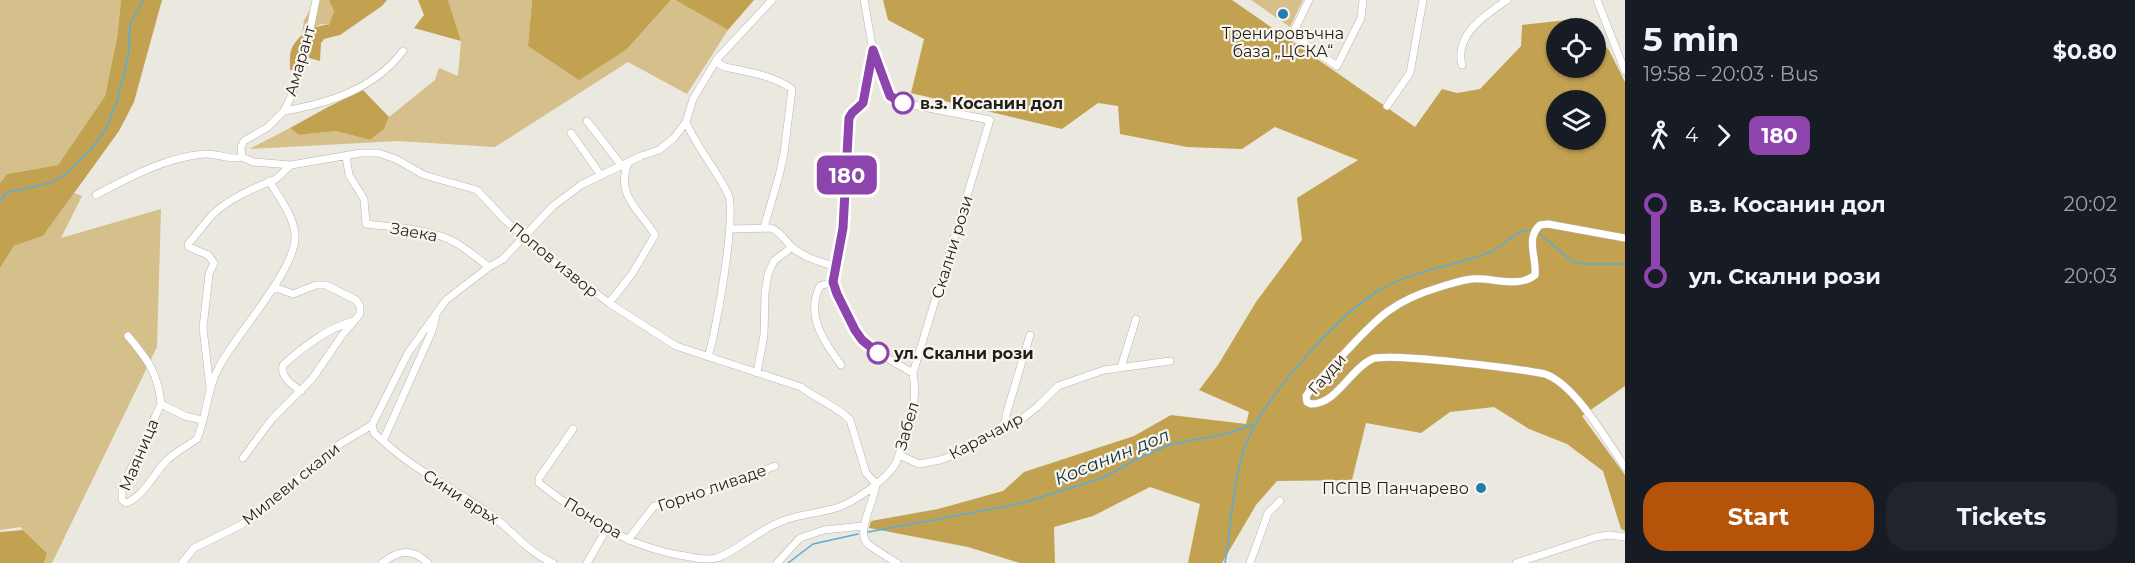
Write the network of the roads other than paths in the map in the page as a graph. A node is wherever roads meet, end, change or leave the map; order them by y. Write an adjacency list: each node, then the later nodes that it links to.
1 (316, 0): 15 (street, Амарант)
2 (772, 0): 11 (street)
3 (864, 0): 9 (street)
4 (1309, 0): 5 (street)
5 (1363, 0)
6 (1423, 0): 14 (street)
7 (1507, 0): 12 (street)
8 (1597, 0): 13 (street)
9 (873, 50): 31 (street); 46 (street, Скални рози)
10 (403, 51): 15 (street)
11 (717, 59): 17 (street); 26 (street)
12 (1462, 65)
13 (1625, 71)
14 (1387, 106)
15 (284, 111): 20 (street, Амарант)
16 (587, 122): 22 (street)
17 (686, 122): 22 (street); 27 (street)
18 (571, 133): 23 (street)
19 (346, 156): 21 (street, Попов извор); 28 (street, Попов извор); 32 (street, Заека)
20 (242, 157): 21 (street); 25 (street)
21 (291, 165): 24 (street, Попов извор)
22 (625, 165): 23 (street); 35 (street)
23 (600, 174): 28 (street)
24 (269, 181): 34 (street); 47 (street, Попов извор)
25 (96, 195)
26 (764, 227): 27 (street); 30 (street)
27 (730, 229): 41 (street)
28 (523, 237): 32 (street); 35 (street, Попов извор)
29 (1625, 238): 58 (street, Гауди)
30 (792, 247): 31 (street); 45 (street)
31 (835, 266): 33 (street)
32 (489, 267): 36 (street)
33 (833, 282): 43 (street); 46 (street)
34 (274, 287): 38 (street); 47 (street)
35 (609, 303): 41 (street, Попов извор)
36 (436, 316): 51 (street); 54 (street)
37 (1136, 319): 44 (street)
38 (354, 321): 48 (street); 48 (street)
39 (1030, 334): 52 (street)
40 (128, 336): 49 (street, Маяница)
41 (708, 357): 45 (street, Попов извор)
42 (1170, 361): 44 (street, Карачаир)
43 (841, 365)
44 (1121, 367): 52 (street, Карачаир)
45 (757, 373): 59 (street, Попов извор)
46 (913, 373): 55 (street, Забел)
47 (210, 388): 50 (street)
48 (301, 391): 56 (street)
49 (161, 404): 50 (street, Маяница); 50 (street, Маяница)
50 (202, 420)
51 (372, 425): 54 (street, Сини връх); 65 (street, Милеви скали)
52 (1005, 428): 55 (street, Карачаир)
53 (573, 429): 62 (street, Понора)
54 (383, 441): 68 (street, Сини връх)
55 (899, 455): 59 (street, Забел)
56 (243, 458)
57 (775, 466): 64 (street, Горно ливаде)
58 (1625, 467)
59 (876, 484): 61 (street, Забел); 64 (street, Понора)
60 (1281, 501): 72 (street)
61 (863, 526): 70 (street); 71 (street)
62 (606, 530): 64 (street, Понора); 69 (street)
63 (1625, 537): 73 (street)
64 (628, 540)
65 (182, 563)
66 (382, 563): 67 (street)
67 (428, 563)
68 (553, 563)
69 (587, 563)
70 (777, 563)
71 (897, 563)
72 (1250, 563)
73 (1516, 563)

